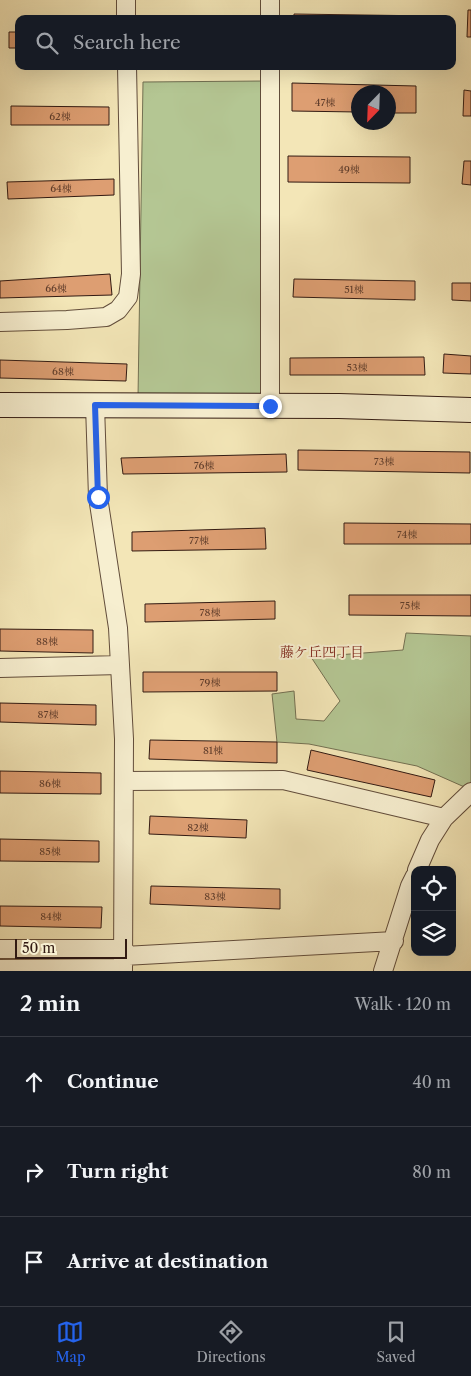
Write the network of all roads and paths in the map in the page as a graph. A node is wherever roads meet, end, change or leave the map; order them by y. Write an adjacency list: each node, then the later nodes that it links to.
1 (126, 0): 3 (street)
2 (270, 0): 4 (street)
3 (126, 15)
4 (270, 15)
5 (127, 70): 7 (street)
6 (270, 70): 10 (street)
7 (0, 322)
8 (0, 405): 9 (street)
9 (95, 405): 10 (street); 12 (street)
10 (270, 406): 11 (street)
11 (471, 410)
12 (120, 665): 13 (street); 14 (street)
13 (0, 668)
14 (124, 781): 16 (street); 21 (street)
15 (471, 792): 16 (street)
16 (444, 818): 17 (street)
17 (420, 866)
18 (411, 884): 19 (street)
19 (394, 941): 21 (street); 23 (street)
20 (0, 949): 21 (street)
21 (124, 961): 22 (street)
22 (0, 969)
23 (383, 971)

